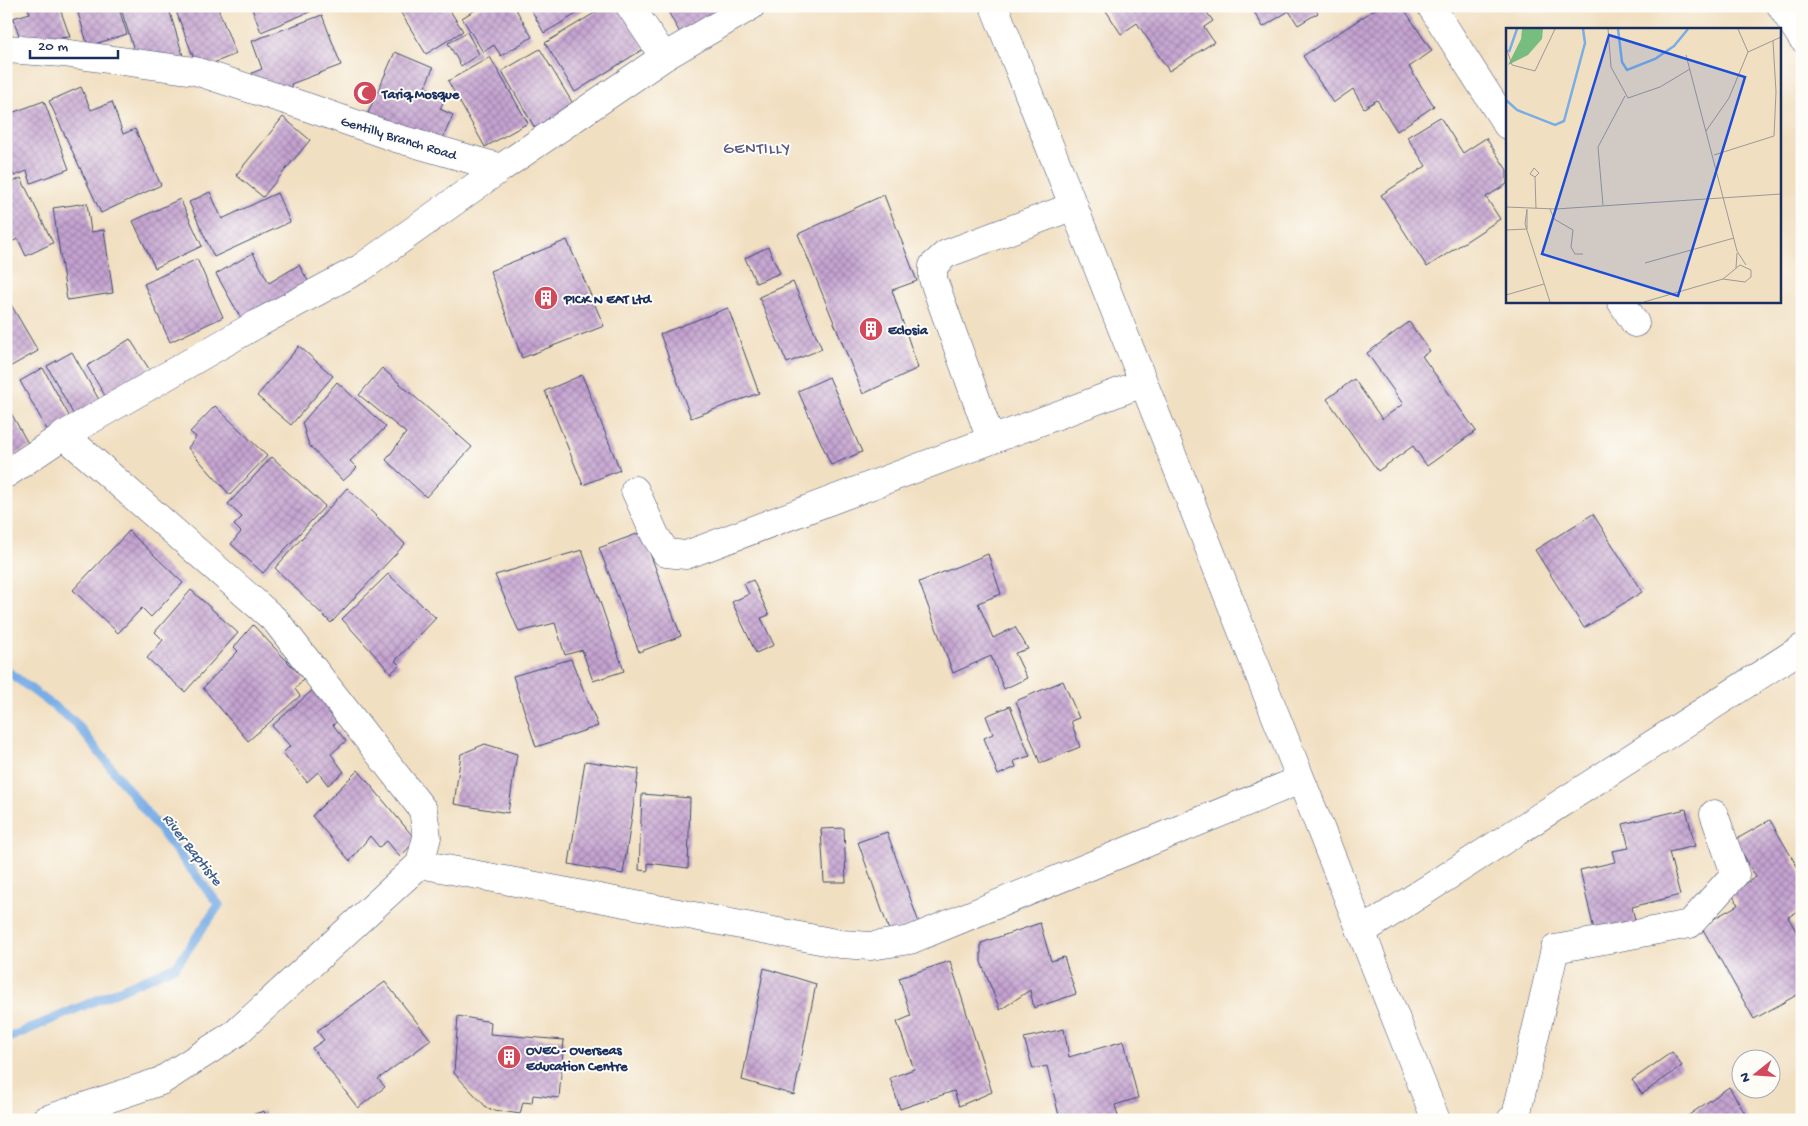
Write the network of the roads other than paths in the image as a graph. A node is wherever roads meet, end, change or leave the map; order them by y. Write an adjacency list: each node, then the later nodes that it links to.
1 (630, 6): 8 (street)
2 (751, 6): 8 (street)
3 (994, 6): 11 (street)
4 (1431, 6): 9 (street)
5 (1781, 6): 6 (street)
6 (1802, 38)
7 (6, 49): 10 (street, Gentilly Branch Road)
8 (664, 57): 10 (street)
9 (1506, 123)
10 (501, 168): 13 (street)
11 (1074, 206): 12 (street); 14 (street)
12 (1143, 383): 14 (street); 18 (street)
13 (64, 435): 15 (street); 20 (street)
14 (992, 440): 16 (street)
15 (6, 474)
16 (635, 490)
17 (1802, 648): 21 (street)
18 (1300, 780): 20 (street); 21 (street)
19 (1714, 814): 24 (street)
20 (420, 864): 22 (street)
21 (1361, 932): 23 (street)
22 (45, 1120)
23 (1436, 1120)
24 (1511, 1120)

